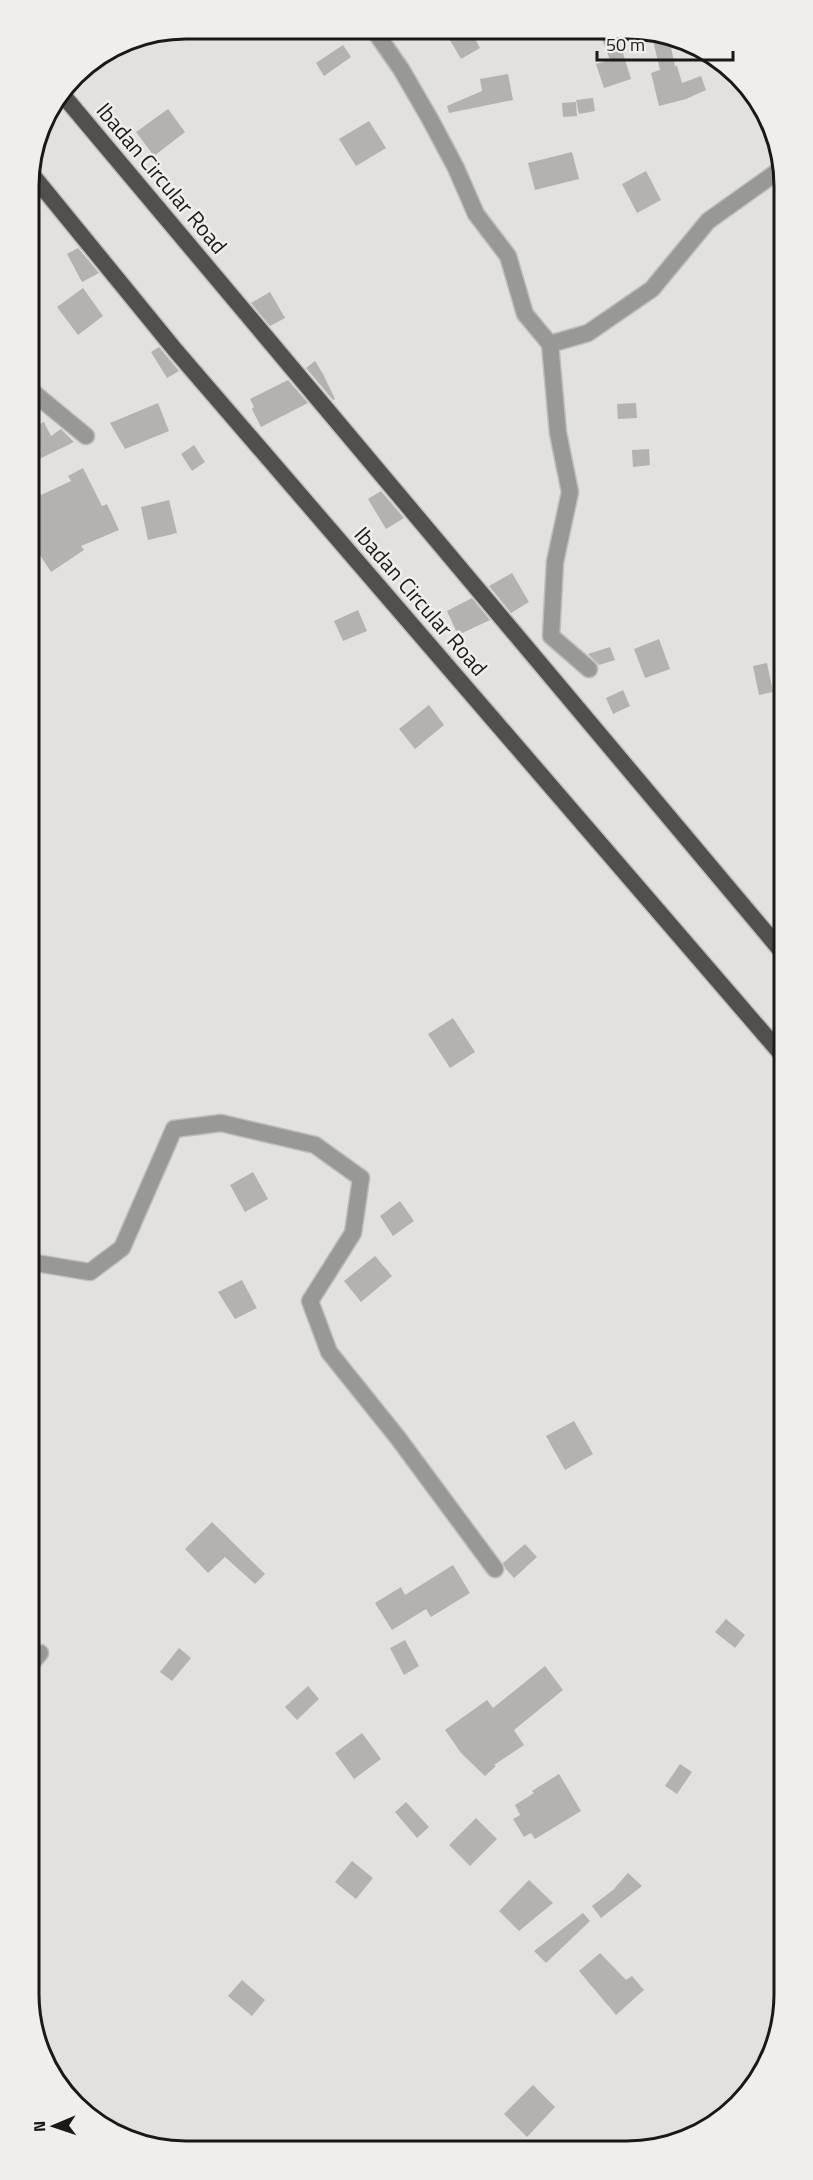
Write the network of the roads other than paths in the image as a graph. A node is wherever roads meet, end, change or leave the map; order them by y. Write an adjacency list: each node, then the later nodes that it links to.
1 (380, 39): 5 (street)
2 (67, 100): 9 (highway, Ibadan Circular Road)
3 (774, 174): 5 (street)
4 (39, 183): 10 (highway, Ibadan Circular Road)
5 (550, 344): 8 (street)
6 (39, 397): 7 (street)
7 (86, 436)
8 (589, 669)
9 (774, 942)
10 (774, 1046)
11 (39, 1264): 12 (street)
12 (495, 1569)

